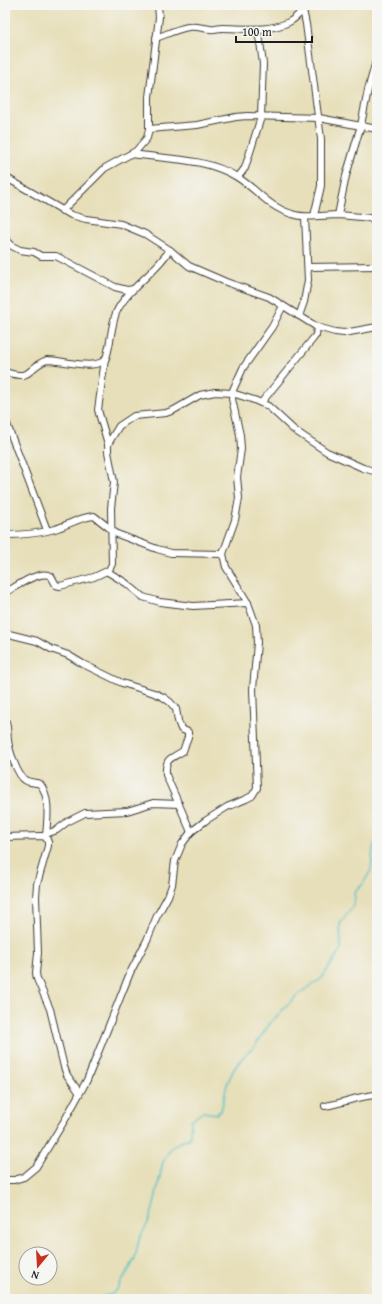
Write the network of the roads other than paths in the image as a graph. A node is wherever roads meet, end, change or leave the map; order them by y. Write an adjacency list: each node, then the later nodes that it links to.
1 (158, 5): 4 (street)
2 (304, 6): 3 (street); 7 (street)
3 (257, 29): 4 (street); 6 (street)
4 (156, 38): 9 (street)
5 (376, 61): 8 (street)
6 (261, 117): 7 (street); 9 (street); 13 (street)
7 (319, 118): 8 (street); 15 (street)
8 (360, 125): 10 (street); 16 (street)
9 (149, 129): 11 (street)
10 (377, 129)
11 (131, 154): 13 (street); 14 (street)
12 (5, 177): 14 (street)
13 (238, 177): 17 (street)
14 (62, 211): 20 (street)
15 (314, 216): 16 (street); 17 (street)
16 (338, 216): 18 (street)
17 (305, 217): 22 (street)
18 (377, 219)
19 (5, 238): 23 (street)
20 (170, 250): 23 (street); 24 (street)
21 (377, 266): 22 (street)
22 (308, 267): 25 (street)
23 (134, 289): 28 (street)
24 (283, 306): 25 (street); 30 (street)
25 (299, 316): 26 (street)
26 (317, 327): 27 (street); 31 (street)
27 (377, 327)
28 (105, 359): 29 (street); 35 (street)
29 (5, 372)
30 (232, 393): 31 (street); 35 (street); 40 (street)
31 (262, 403): 36 (street)
32 (5, 419): 34 (street)
33 (5, 434): 34 (street)
34 (13, 441): 37 (street)
35 (108, 444): 38 (street)
36 (377, 472)
37 (47, 530): 38 (street); 39 (street)
38 (112, 530): 40 (street); 41 (street)
39 (5, 535)
40 (223, 554): 43 (street)
41 (108, 572): 42 (street); 43 (street)
42 (5, 593)
43 (248, 604): 47 (street)
44 (5, 633): 46 (street)
45 (5, 719): 48 (street)
46 (179, 804): 47 (street); 48 (street)
47 (191, 832): 50 (street)
48 (46, 836): 49 (street); 50 (street)
49 (5, 837)
50 (79, 1092): 53 (street)
51 (377, 1095): 52 (street)
52 (325, 1106)
53 (5, 1180)

